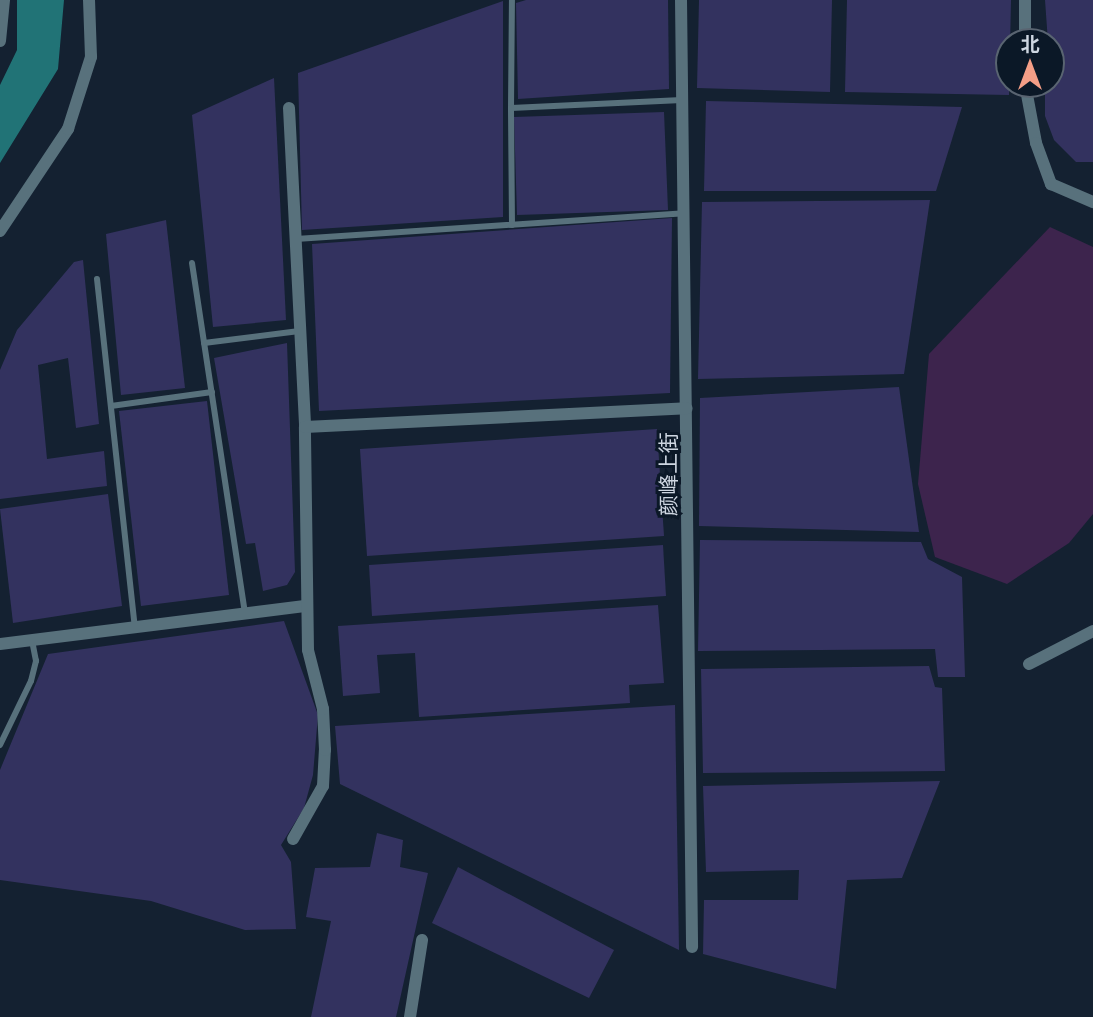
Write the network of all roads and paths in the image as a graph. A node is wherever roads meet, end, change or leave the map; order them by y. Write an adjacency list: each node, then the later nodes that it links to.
1 (4, 0): 7 (street)
2 (89, 0): 15 (street)
3 (513, 0): 11 (lane)
4 (681, 0): 9 (street, 颜峰上街)
5 (1025, 0): 6 (street)
6 (1025, 28)
7 (0, 41)
8 (1028, 98): 12 (street)
9 (682, 100): 11 (lane); 13 (street, 颜峰上街)
10 (289, 107): 16 (street)
11 (511, 108): 14 (lane)
12 (1093, 202)
13 (684, 213): 14 (lane); 23 (street, 颜峰上街)
14 (512, 225): 16 (lane)
15 (0, 231)
16 (296, 239): 19 (street)
17 (192, 263): 20 (lane)
18 (97, 279): 22 (lane)
19 (300, 331): 20 (lane); 24 (street)
20 (204, 343): 21 (lane)
21 (212, 392): 22 (lane); 26 (lane)
22 (111, 406): 27 (lane)
23 (687, 408): 24 (street); 35 (street, 颜峰上街)
24 (305, 427): 25 (street)
25 (305, 606): 26 (street); 33 (street)
26 (245, 613): 27 (street)
27 (135, 627): 29 (street)
28 (1093, 631): 31 (street)
29 (32, 640): 30 (street); 32 (lane)
30 (0, 644)
31 (1029, 664)
32 (0, 745)
33 (293, 839)
34 (422, 940): 36 (street)
35 (692, 947)
36 (410, 1017)

